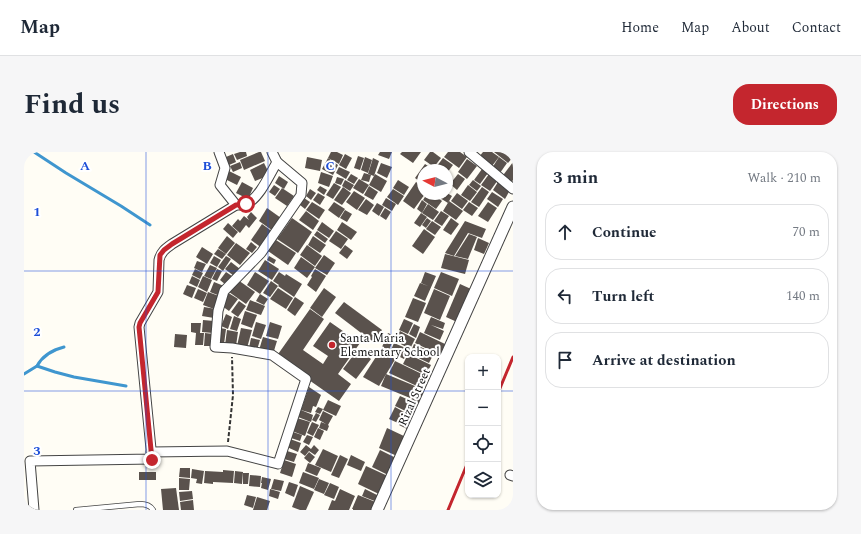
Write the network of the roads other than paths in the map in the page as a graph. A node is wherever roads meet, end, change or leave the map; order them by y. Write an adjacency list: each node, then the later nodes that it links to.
1 (218, 152): 6 (street)
2 (272, 152): 4 (street)
3 (469, 152): 5 (street)
4 (277, 162): 6 (street); 8 (street)
5 (513, 189)
6 (236, 205): 8 (street)
7 (513, 207): 12 (street, Rizal Street)
8 (152, 452): 9 (street)
9 (34, 510)
10 (76, 510): 11 (lane)
11 (154, 510)
12 (377, 510)

